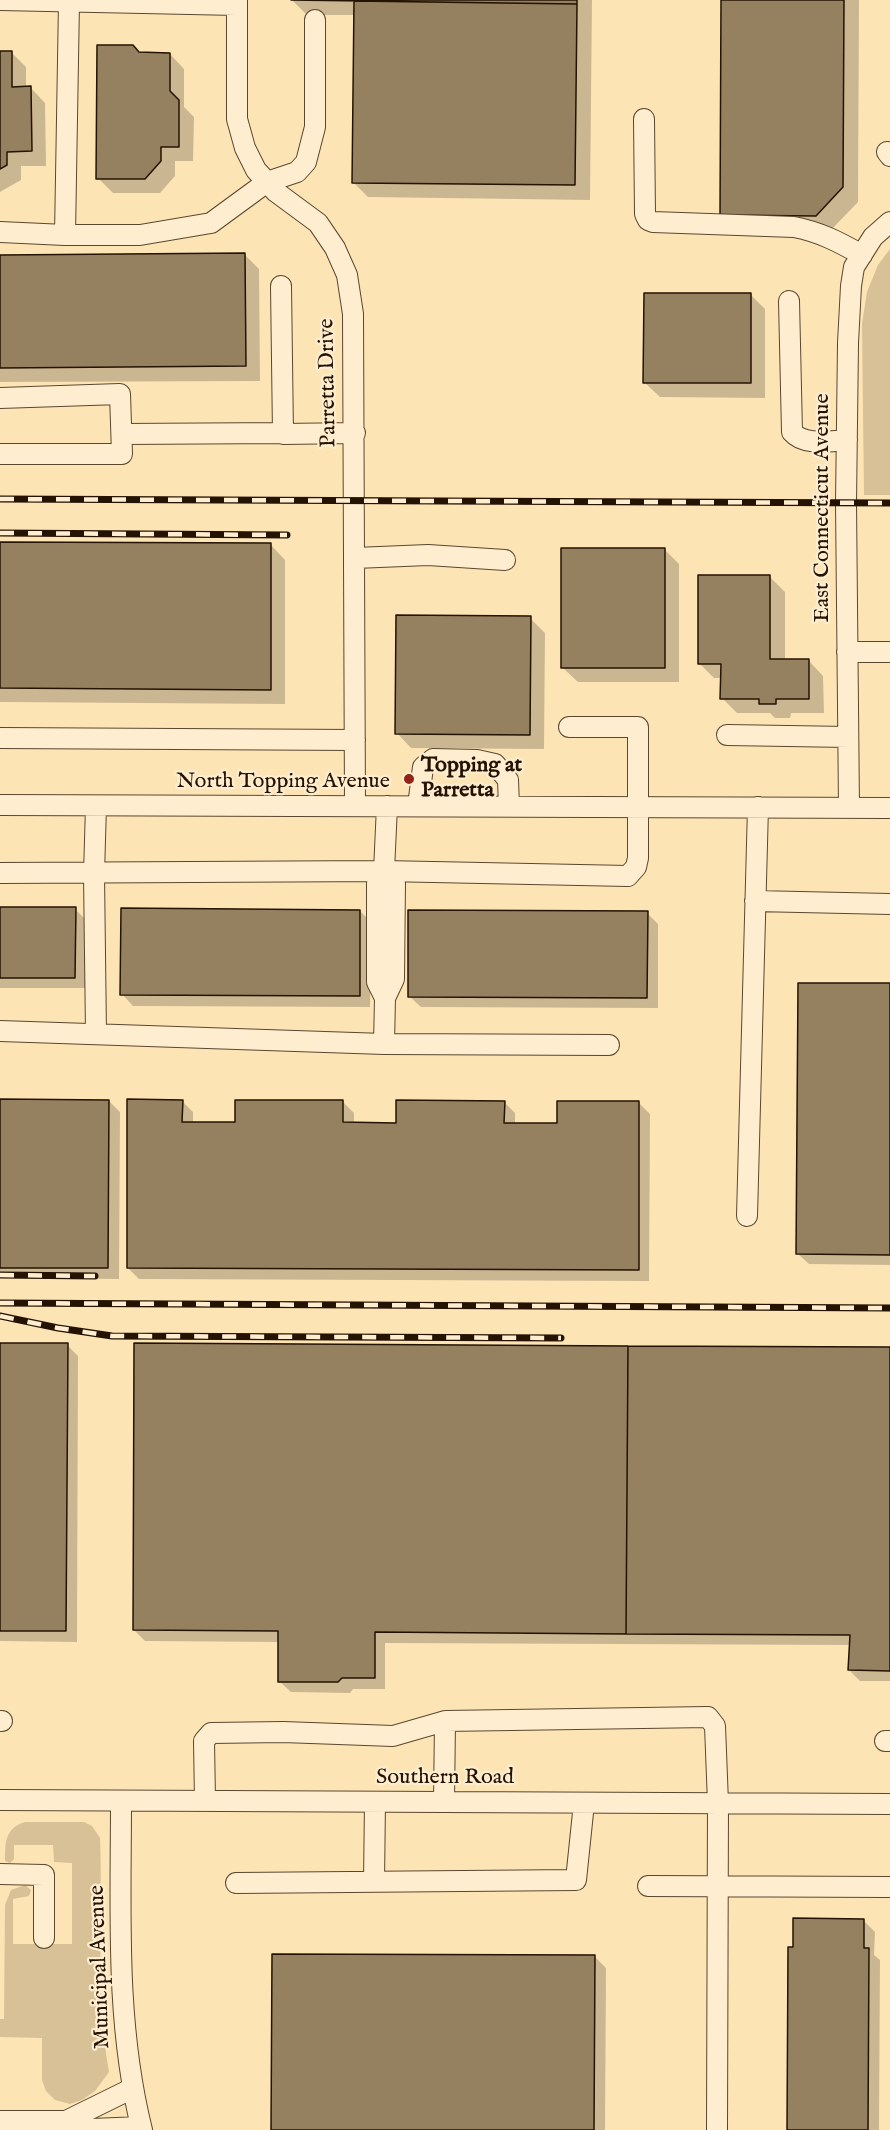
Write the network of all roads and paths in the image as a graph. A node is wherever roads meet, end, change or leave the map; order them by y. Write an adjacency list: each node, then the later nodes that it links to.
1 (0, 0): 2 (street)
2 (69, 2): 3 (street); 10 (street)
3 (168, 2): 4 (street)
4 (237, 3): 7 (street, Parretta Drive)
5 (315, 20): 7 (street)
6 (644, 119): 11 (street)
7 (267, 182): 10 (street); 15 (street, Parretta Drive)
8 (890, 222): 11 (street, East Connecticut Avenue)
9 (0, 232): 10 (street)
10 (64, 235)
11 (862, 255): 18 (street, East Connecticut Avenue)
12 (280, 286): 17 (street)
13 (789, 301): 18 (street)
14 (0, 398): 16 (street)
15 (355, 433): 17 (street); 20 (street, Parretta Drive)
16 (122, 434): 17 (street); 19 (street)
17 (283, 434)
18 (847, 441): 22 (street, East Connecticut Avenue)
19 (0, 454)
20 (355, 558): 21 (street); 28 (street, Parretta Drive)
21 (505, 560)
22 (848, 652): 23 (street); 26 (street, East Connecticut Avenue)
23 (890, 652)
24 (569, 727): 35 (street)
25 (727, 735): 26 (street)
26 (849, 737): 37 (street, East Connecticut Avenue)
27 (0, 738): 28 (street)
28 (355, 740): 31 (street, Parretta Drive)
29 (0, 805): 30 (street, North Topping Avenue)
30 (96, 806): 31 (street, North Topping Avenue); 41 (street)
31 (355, 806): 32 (street, North Topping Avenue)
32 (387, 806): 33 (street, North Topping Avenue); 39 (street)
33 (418, 806): 34 (street, North Topping Avenue); 34 (street)
34 (509, 806): 35 (street, North Topping Avenue)
35 (637, 806): 36 (street, North Topping Avenue); 39 (street)
36 (758, 807): 37 (street, North Topping Avenue); 42 (street)
37 (849, 808): 38 (street, North Topping Avenue)
38 (890, 808)
39 (384, 871): 41 (street); 46 (street)
40 (0, 873): 41 (street)
41 (94, 874): 45 (street)
42 (755, 901): 43 (street); 48 (street)
43 (890, 904)
44 (0, 1031): 45 (street)
45 (96, 1034): 46 (street)
46 (384, 1044): 47 (street)
47 (609, 1045)
48 (747, 1216)
49 (445, 1720): 52 (street); 54 (street); 56 (street)
50 (0, 1800): 51 (street, Southern Road)
51 (122, 1800): 52 (street, Southern Road); 65 (street, Municipal Avenue)
52 (205, 1801): 53 (street, Southern Road)
53 (375, 1802): 54 (street, Southern Road); 59 (street)
54 (444, 1802): 55 (street, Southern Road)
55 (584, 1803): 56 (street, Southern Road); 59 (street)
56 (718, 1803): 57 (street, Southern Road); 62 (street)
57 (890, 1804)
58 (0, 1874): 64 (street)
59 (374, 1882): 60 (street)
60 (236, 1883)
61 (648, 1886): 62 (street)
62 (717, 1886): 63 (street); 69 (street)
63 (890, 1887)
64 (44, 1938)
65 (133, 2088): 67 (street); 68 (street, Municipal Avenue)
66 (0, 2121): 67 (street)
67 (66, 2121): 68 (street)
68 (142, 2128)
69 (717, 2130)

